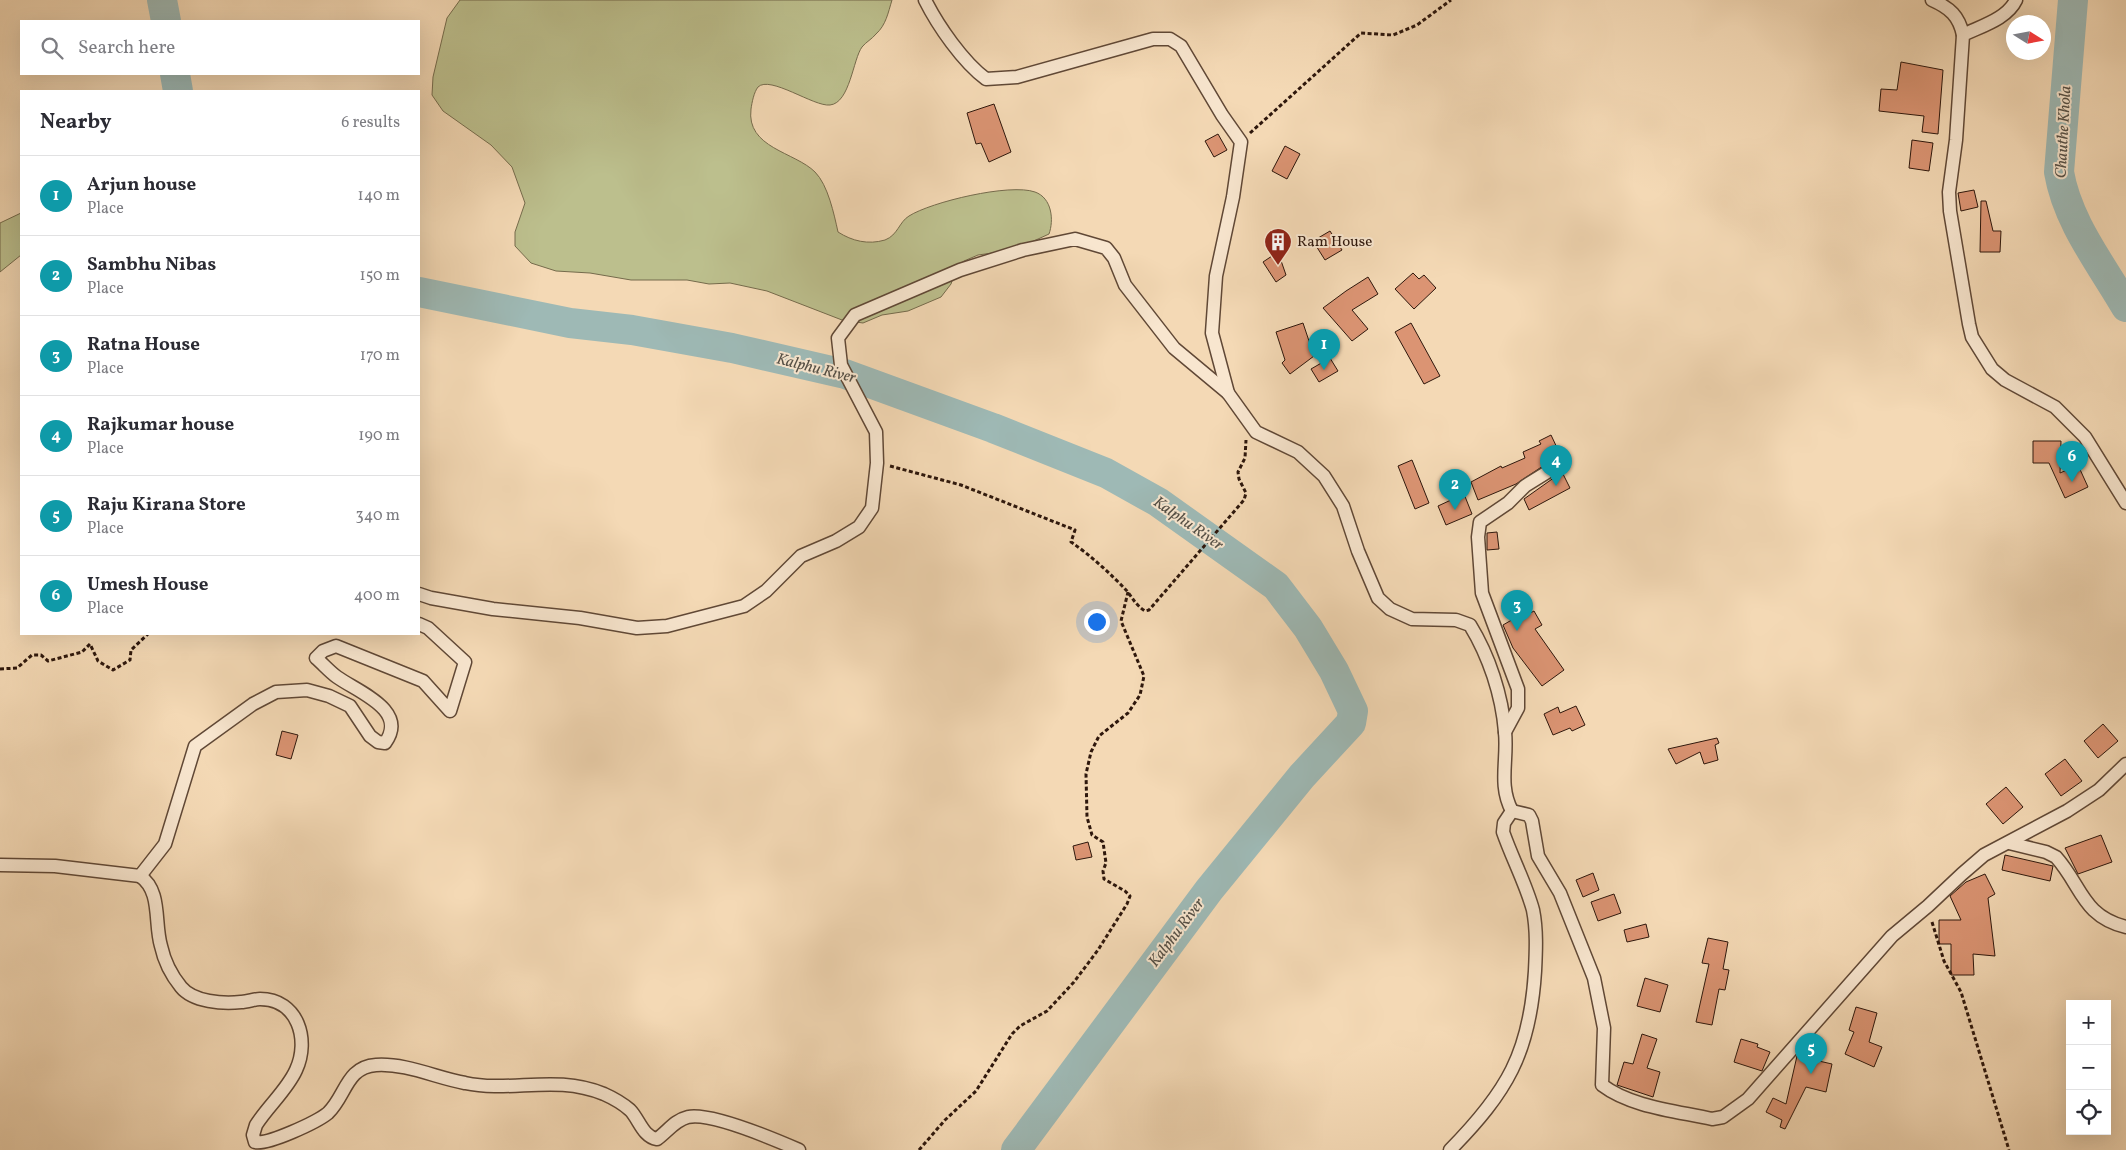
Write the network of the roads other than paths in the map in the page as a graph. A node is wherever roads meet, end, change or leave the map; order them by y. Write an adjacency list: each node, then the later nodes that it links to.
1 (925, 0): 5 (street)
2 (1932, 0): 4 (street)
3 (2016, 0): 4 (street)
4 (1963, 35): 7 (street)
5 (1228, 393): 8 (street); 10 (street)
6 (1562, 463): 10 (street)
7 (2126, 503)
8 (420, 594)
9 (420, 624): 15 (street)
10 (1505, 732): 12 (street)
11 (2126, 764): 13 (street)
12 (1512, 811): 13 (street); 18 (street)
13 (2009, 843): 16 (street)
14 (0, 865): 15 (street)
15 (140, 876): 17 (street)
16 (2126, 927)
17 (799, 1150)
18 (1450, 1150)

